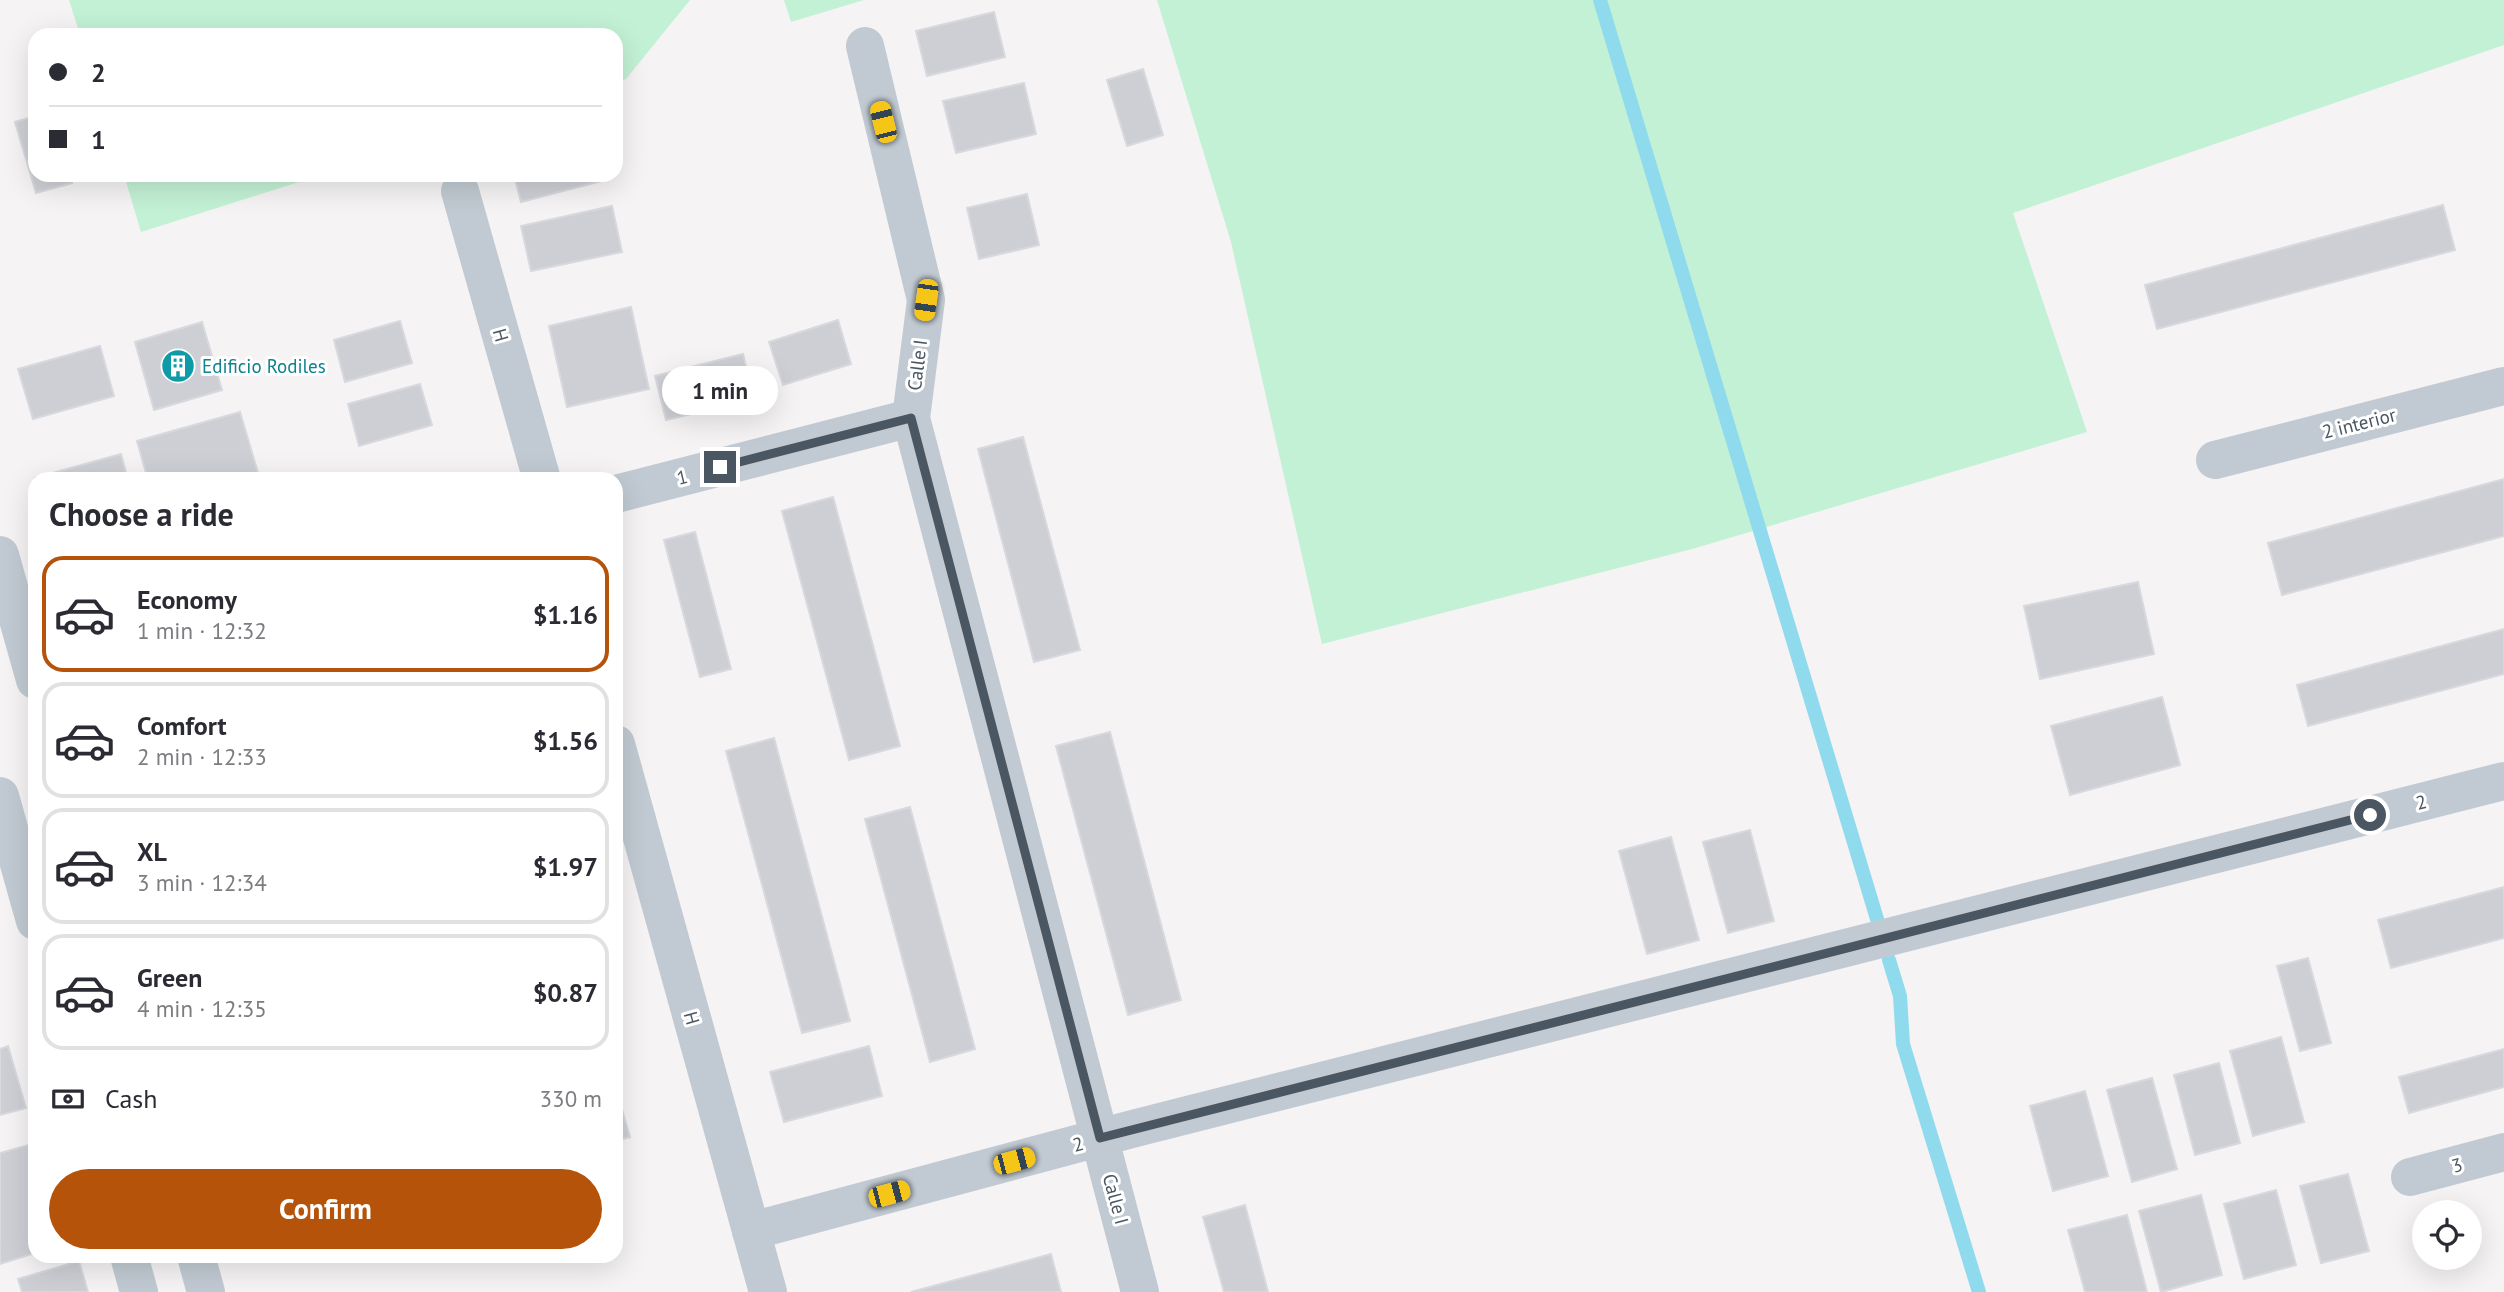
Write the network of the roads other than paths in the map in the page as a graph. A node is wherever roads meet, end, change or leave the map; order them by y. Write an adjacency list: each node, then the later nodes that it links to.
1 (865, 46): 4 (street, Calle I)
2 (460, 191): 6 (street, H)
3 (2504, 386): 5 (street, 2 interior)
4 (911, 418): 7 (street, 1); 14 (street, Calle I)
5 (2215, 460)
6 (540, 472)
7 (623, 492)
8 (0, 555): 9 (street)
9 (28, 655)
10 (623, 769): 17 (street, H)
11 (2504, 781): 14 (street, 2)
12 (0, 796): 13 (street)
13 (28, 896)
14 (1100, 1138): 17 (street, 2); 23 (street, Calle I)
15 (2504, 1153): 16 (street, 3)
16 (2410, 1177)
17 (751, 1231): 22 (street, H)
18 (131, 1263): 20 (street)
19 (198, 1263): 21 (street)
20 (139, 1292)
21 (206, 1292)
22 (768, 1292)
23 (1140, 1292)

